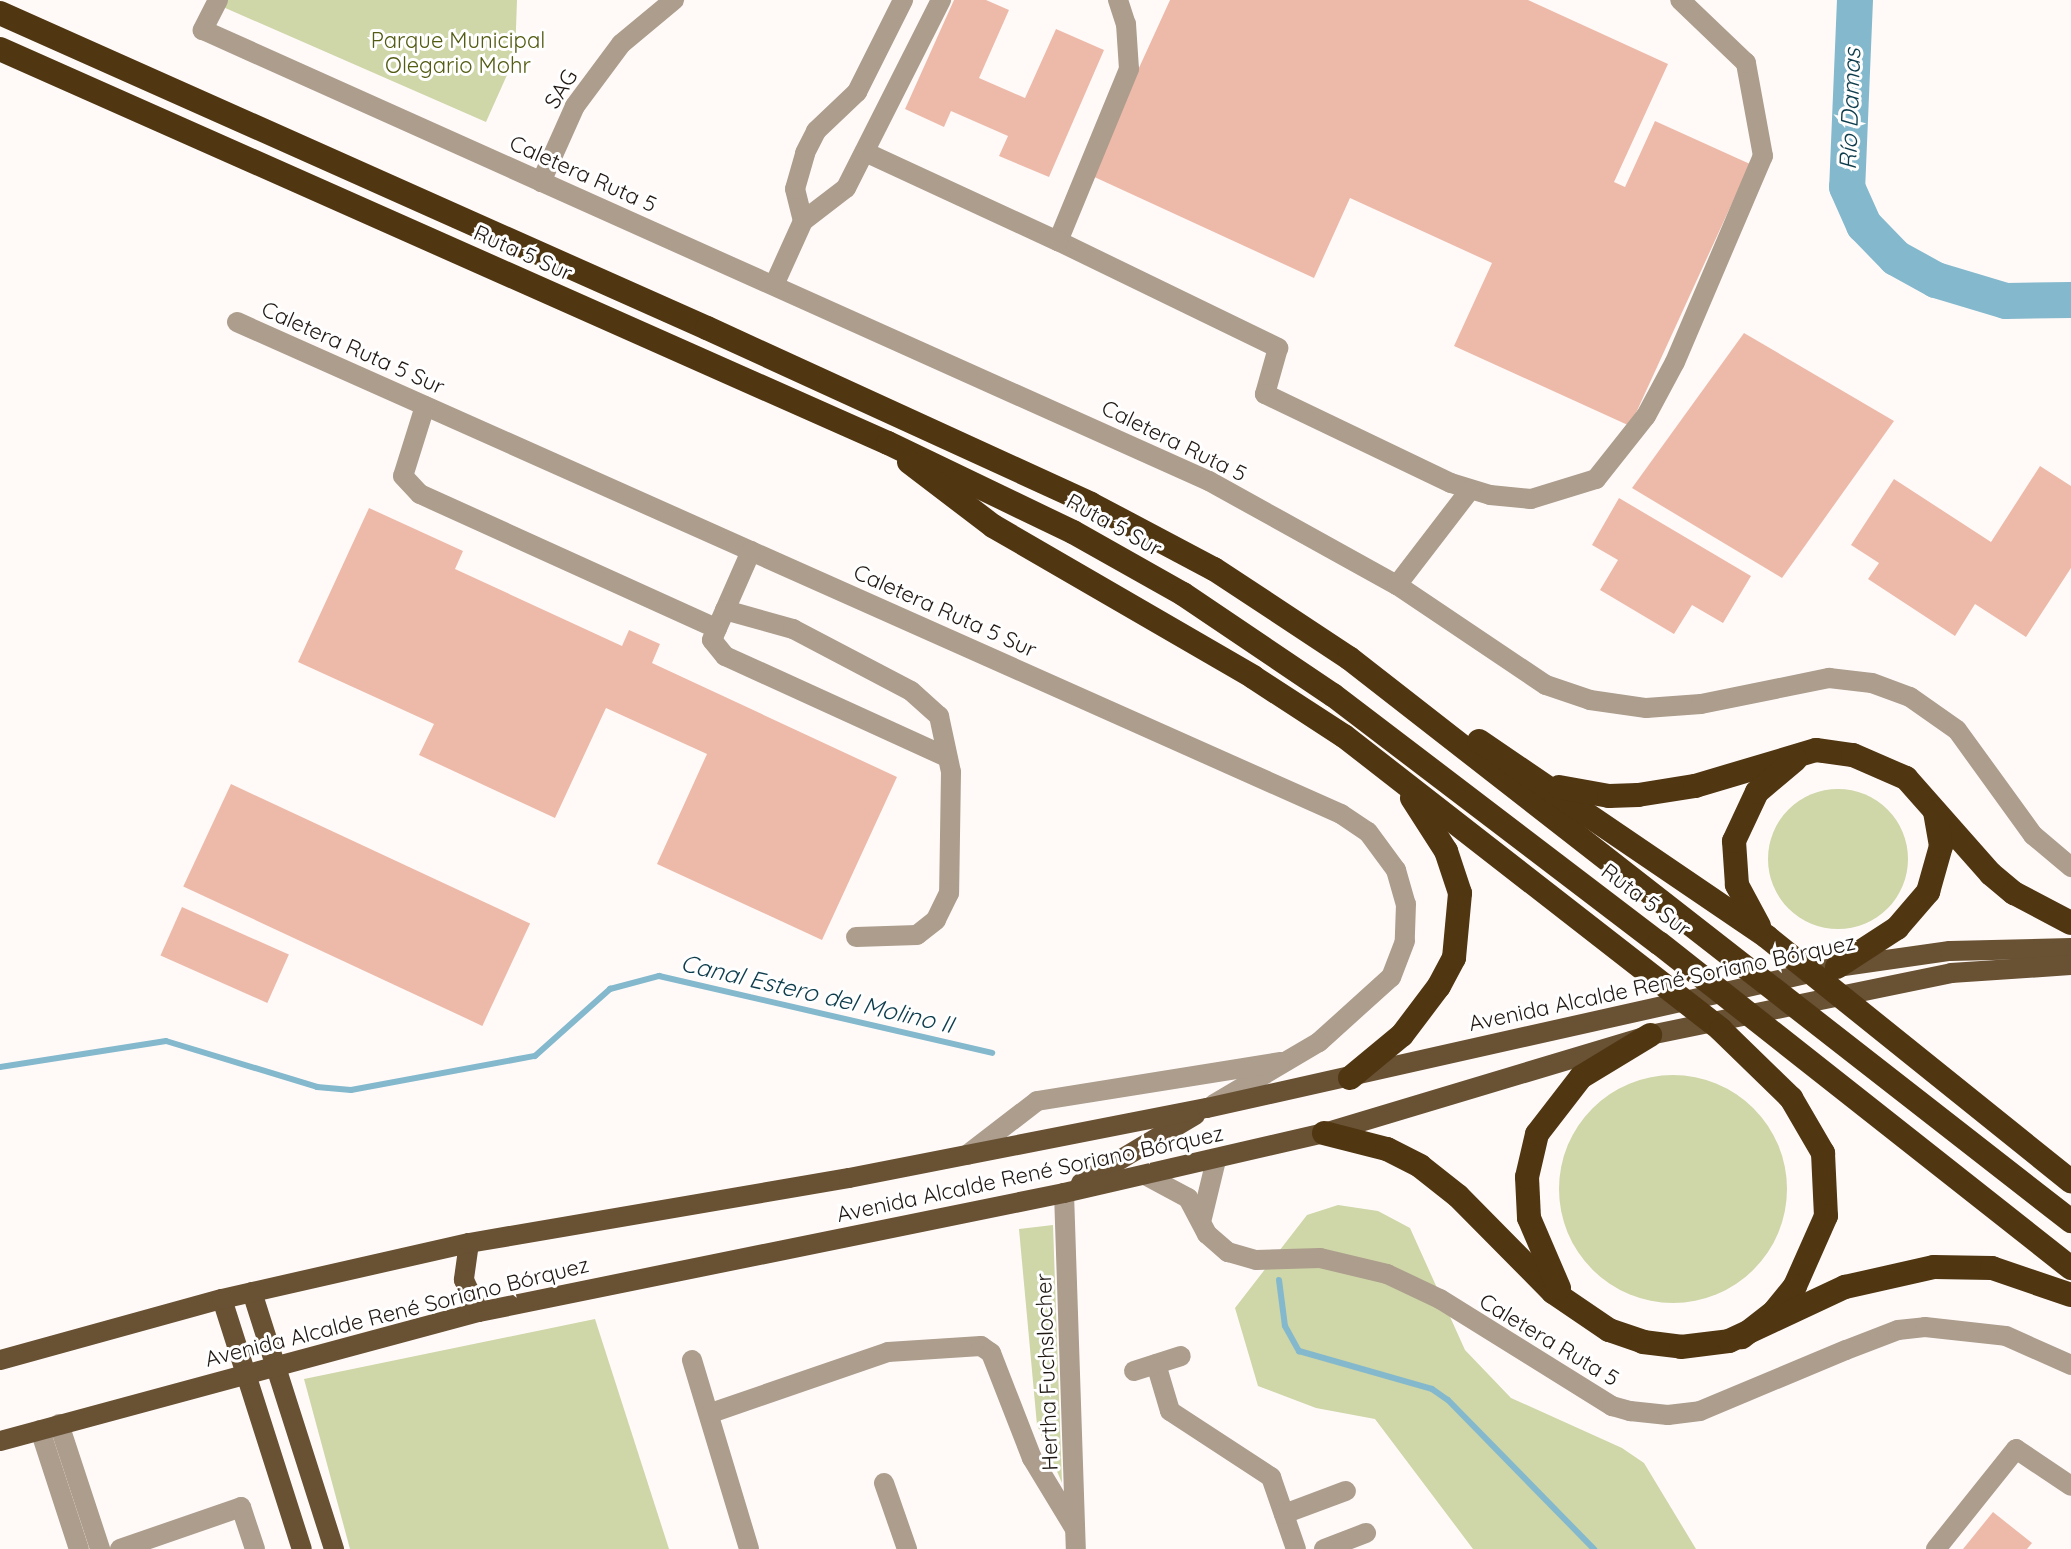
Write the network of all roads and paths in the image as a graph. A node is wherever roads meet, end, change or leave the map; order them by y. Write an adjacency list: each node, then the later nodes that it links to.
1 (218, 0): 10 (street, Caletera Ruta 5)
2 (674, 0): 10 (street, SAG)
3 (903, 0): 11 (street)
4 (941, 0): 9 (street)
5 (1118, 0): 12 (street)
6 (1680, 0): 17 (street)
7 (0, 13): 21 (highway, Ruta 5 Sur)
8 (11, 54): 16 (highway, Ruta 5 Sur)
9 (865, 152): 11 (street); 12 (street)
10 (541, 182): 13 (street, Caletera Ruta 5)
11 (803, 221): 13 (street)
12 (1058, 241): 17 (street)
13 (775, 283): 19 (street, Caletera Ruta 5)
14 (237, 322): 15 (street, Caletera Ruta 5 Sur)
15 (425, 406): 18 (street, Caletera Ruta 5 Sur); 20 (street)
16 (888, 443): 24 (highway); 49 (highway, Ruta 5 Sur)
17 (1470, 490): 19 (street)
18 (751, 551): 20 (street); 35 (street, Caletera Ruta 5 Sur)
19 (1397, 585): 27 (street, Caletera Ruta 5)
20 (721, 620): 23 (street); 23 (street)
21 (1349, 658): 25 (highway); 47 (highway, Ruta 5 Sur)
22 (1816, 750): 25 (highway); 26 (highway); 29 (highway)
23 (947, 757): 30 (street)
24 (1394, 774): 36 (highway); 55 (highway)
25 (1540, 780): 29 (highway)
26 (1929, 800): 28 (highway); 33 (highway)
27 (2071, 867)
28 (2071, 923)
29 (1763, 932): 39 (highway)
30 (856, 937)
31 (2071, 948): 33 (main road, Avenida Alcalde René Soriano Bórquez)
32 (2071, 965): 34 (main road, Avenida Alcalde René Soriano Bórquez)
33 (1837, 967): 36 (main road, Avenida Alcalde René Soriano Bórquez)
34 (1650, 1035): 38 (main road, Avenida Alcalde René Soriano Bórquez); 54 (highway)
35 (1293, 1060): 37 (street, Caletera Ruta 5 Sur); 40 (street, Caletera Ruta 5 Sur)
36 (1350, 1078): 37 (main road, Avenida Alcalde René Soriano Bórquez)
37 (1207, 1108): 40 (main road, Avenida Alcalde René Soriano Bórquez); 45 (main road)
38 (1324, 1133): 41 (main road, Avenida Alcalde René Soriano Bórquez); 54 (highway)
39 (2025, 1143): 42 (highway); 44 (highway)
40 (967, 1155): 48 (main road, Avenida Alcalde René Soriano Bórquez)
41 (1216, 1160): 43 (main road, Avenida Alcalde René Soriano Bórquez); 46 (street)
42 (2071, 1164)
43 (1145, 1175): 45 (main road, Avenida Alcalde René Soriano Bórquez); 46 (street, Caletera Ruta 5)
44 (2071, 1181)
45 (1064, 1193): 53 (main road, Avenida Alcalde René Soriano Bórquez); 72 (street, Hertha Fuchslocher)
46 (1202, 1218): 61 (street, Caletera Ruta 5)
47 (2071, 1221)
48 (469, 1243): 50 (main road, Avenida Alcalde René Soriano Bórquez); 53 (main road)
49 (2071, 1268)
50 (252, 1292): 52 (main road, Avenida Alcalde René Soriano Bórquez); 60 (main road)
51 (2071, 1295): 55 (highway)
52 (222, 1299): 57 (main road, Avenida Alcalde René Soriano Bórquez); 62 (main road)
53 (479, 1312): 60 (main road, Avenida Alcalde René Soriano Bórquez)
54 (1582, 1314): 55 (highway)
55 (1742, 1337)
56 (1181, 1356): 59 (street)
57 (0, 1360)
58 (692, 1360): 64 (street)
59 (1156, 1364): 63 (street); 70 (street)
60 (275, 1365): 62 (main road, Avenida Alcalde René Soriano Bórquez); 78 (main road)
61 (2071, 1365)
62 (246, 1371): 65 (main road, Avenida Alcalde René Soriano Bórquez); 77 (main road)
63 (1134, 1371)
64 (711, 1413): 72 (street); 79 (street)
65 (50, 1427): 66 (main road, Avenida Alcalde René Soriano Bórquez); 73 (street); 74 (street)
66 (0, 1441)
67 (884, 1483): 80 (street)
68 (2071, 1486): 83 (street)
69 (1346, 1491): 70 (street)
70 (1284, 1514): 81 (street)
71 (1366, 1533): 82 (street)
72 (1076, 1539)
73 (79, 1549)
74 (100, 1549)
75 (120, 1549): 76 (street)
76 (255, 1549)
77 (302, 1549)
78 (334, 1549)
79 (749, 1549)
80 (907, 1549)
81 (1296, 1549)
82 (1324, 1549)
83 (1936, 1549)

